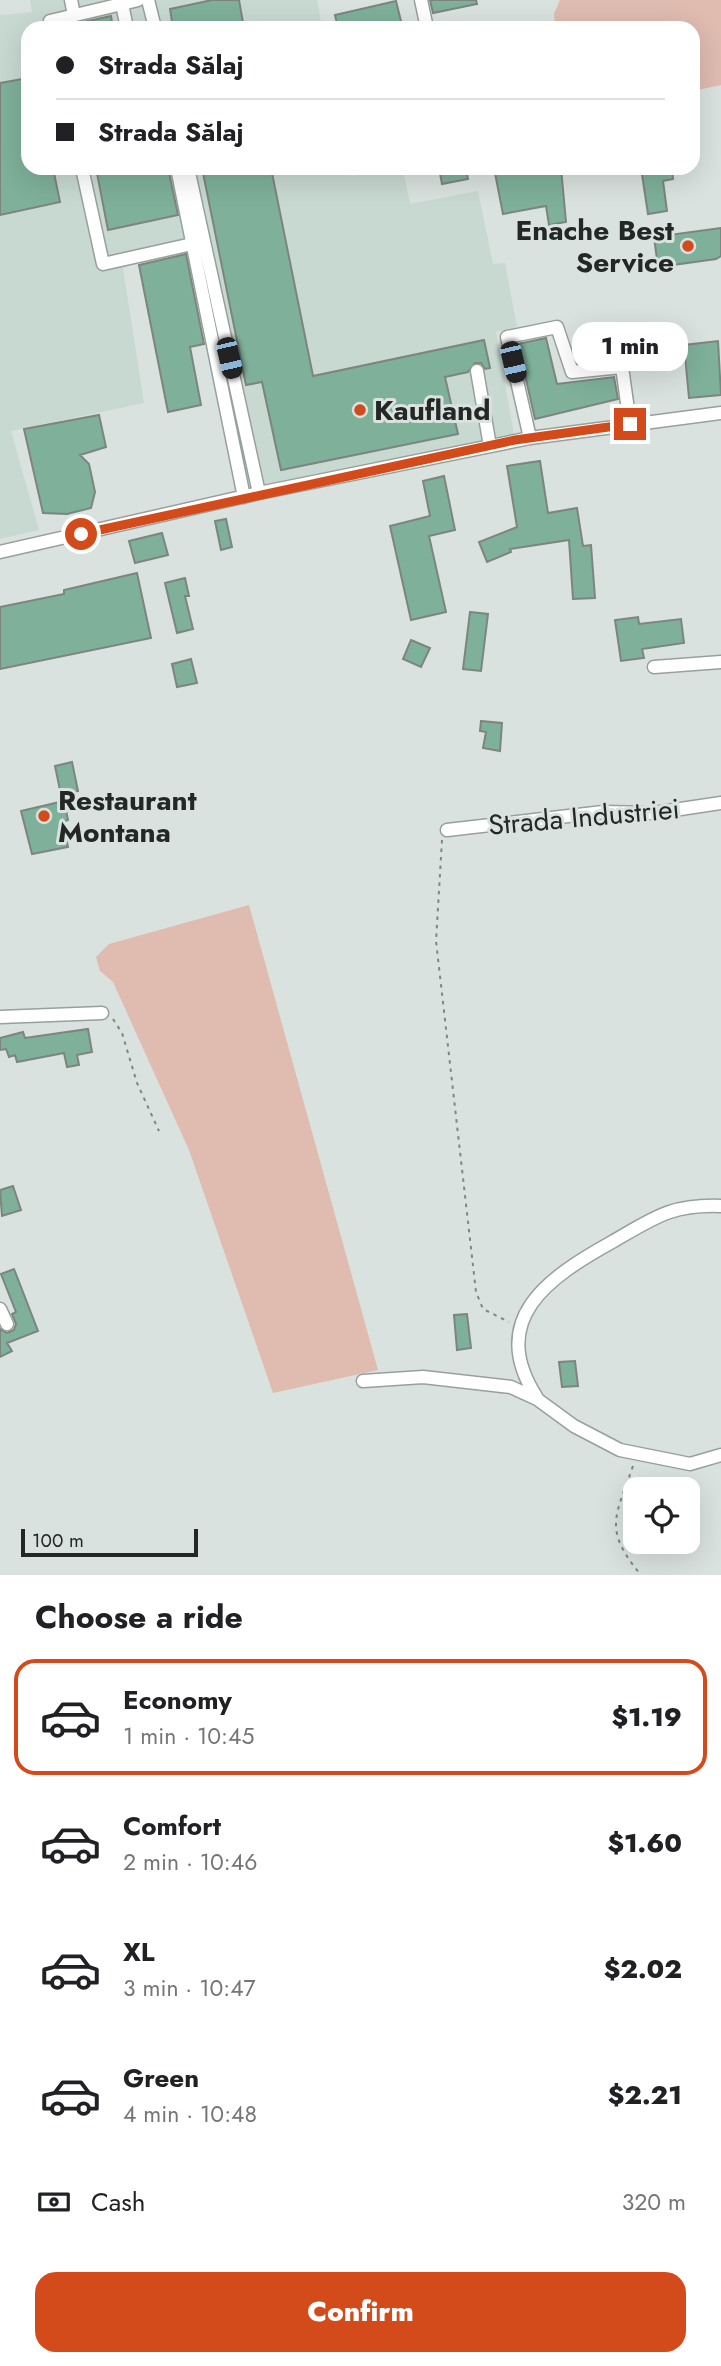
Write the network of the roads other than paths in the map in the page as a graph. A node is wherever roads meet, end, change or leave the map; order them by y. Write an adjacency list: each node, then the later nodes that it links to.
1 (71, 0): 6 (street)
2 (139, 0): 5 (street); 9 (street)
3 (148, 0): 10 (street)
4 (421, 0): 11 (street)
5 (122, 4): 6 (street); 8 (street)
6 (74, 15): 7 (street)
7 (50, 21)
8 (126, 21)
9 (145, 21)
10 (153, 21)
11 (426, 21)
12 (84, 175): 15 (street)
13 (178, 175): 15 (street)
14 (190, 175): 21 (street)
15 (192, 244): 22 (street)
16 (477, 370): 20 (street)
17 (721, 413): 18 (street)
18 (630, 424): 19 (street); 19 (street)
19 (530, 438): 20 (street)
20 (491, 446): 21 (street)
21 (259, 493): 22 (street)
22 (244, 497): 23 (street)
23 (0, 552)
24 (721, 662): 25 (street)
25 (654, 667)
26 (721, 803): 27 (street, Strada Industriei)
27 (447, 830)
28 (102, 1013): 29 (street)
29 (0, 1017)
30 (721, 1206): 34 (street)
31 (0, 1309): 32 (street)
32 (7, 1324)
33 (363, 1381): 34 (street)
34 (537, 1399): 35 (street)
35 (721, 1455)

